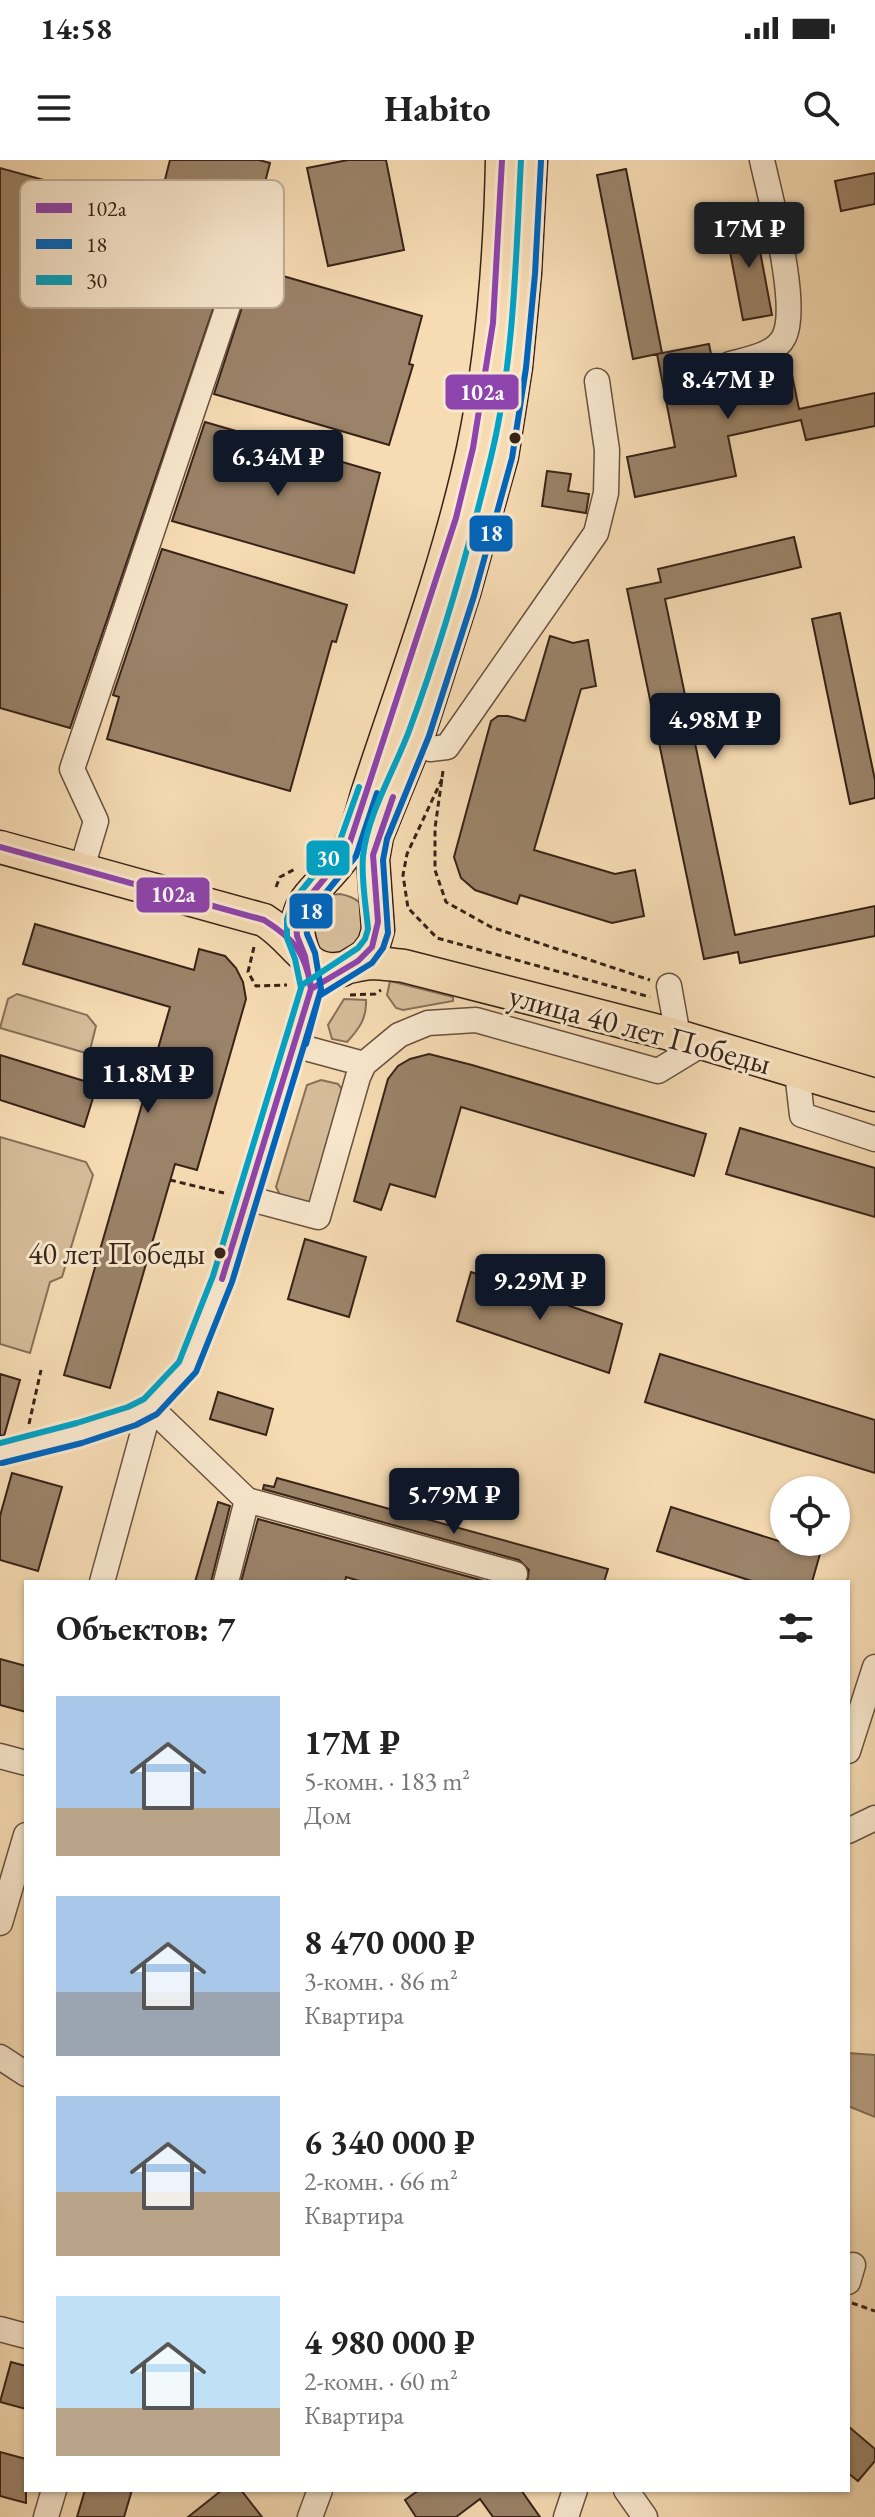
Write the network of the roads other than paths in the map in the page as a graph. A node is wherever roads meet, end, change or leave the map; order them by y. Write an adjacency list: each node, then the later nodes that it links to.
1 (502, 160): 7 (main road)
2 (531, 160): 7 (main road)
3 (762, 160): 5 (street)
4 (227, 308): 10 (street)
5 (730, 364)
6 (597, 381): 8 (street)
7 (488, 452): 8 (main road); 11 (main road)
8 (433, 740): 12 (main road)
9 (0, 847): 10 (main road)
10 (81, 871): 13 (main road)
11 (315, 890): 12 (main road); 13 (main road); 14 (main road)
12 (396, 910): 15 (main road); 16 (main road)
13 (259, 933): 14 (main road)
14 (305, 956): 16 (main road); 17 (street)
15 (394, 977): 16 (main road, улица 40 лет Победы); 19 (main road, улица 40 лет Победы)
16 (344, 983): 17 (street)
17 (311, 989): 20 (street)
18 (661, 992): 19 (street)
19 (691, 1040): 21 (street); 22 (main road, улица 40 лет Победы)
20 (294, 1045): 21 (street); 25 (street)
21 (364, 1064): 25 (street)
22 (797, 1072): 23 (main road, улица 40 лет Победы); 24 (street)
23 (875, 1095)
24 (875, 1139)
25 (247, 1198): 26 (street)
26 (150, 1407): 27 (street); 28 (street); 30 (street)
27 (0, 1453)
28 (247, 1500): 29 (street); 31 (street)
29 (515, 1574)
30 (103, 1580)
31 (227, 1580)
32 (875, 1667): 33 (street)
33 (859, 1739)
34 (0, 1756): 35 (street)
35 (24, 1762)
36 (875, 1818): 37 (street)
37 (850, 1830)
38 (24, 1842): 39 (street)
39 (0, 1923)
40 (0, 2057): 41 (street)
41 (24, 2073)
42 (0, 2329): 43 (street)
43 (24, 2335)
44 (53, 2492): 48 (street)
45 (319, 2492): 49 (street)
46 (574, 2492): 50 (street)
47 (627, 2492): 51 (street)
48 (46, 2517)
49 (310, 2517)
50 (566, 2517)
51 (645, 2517)

